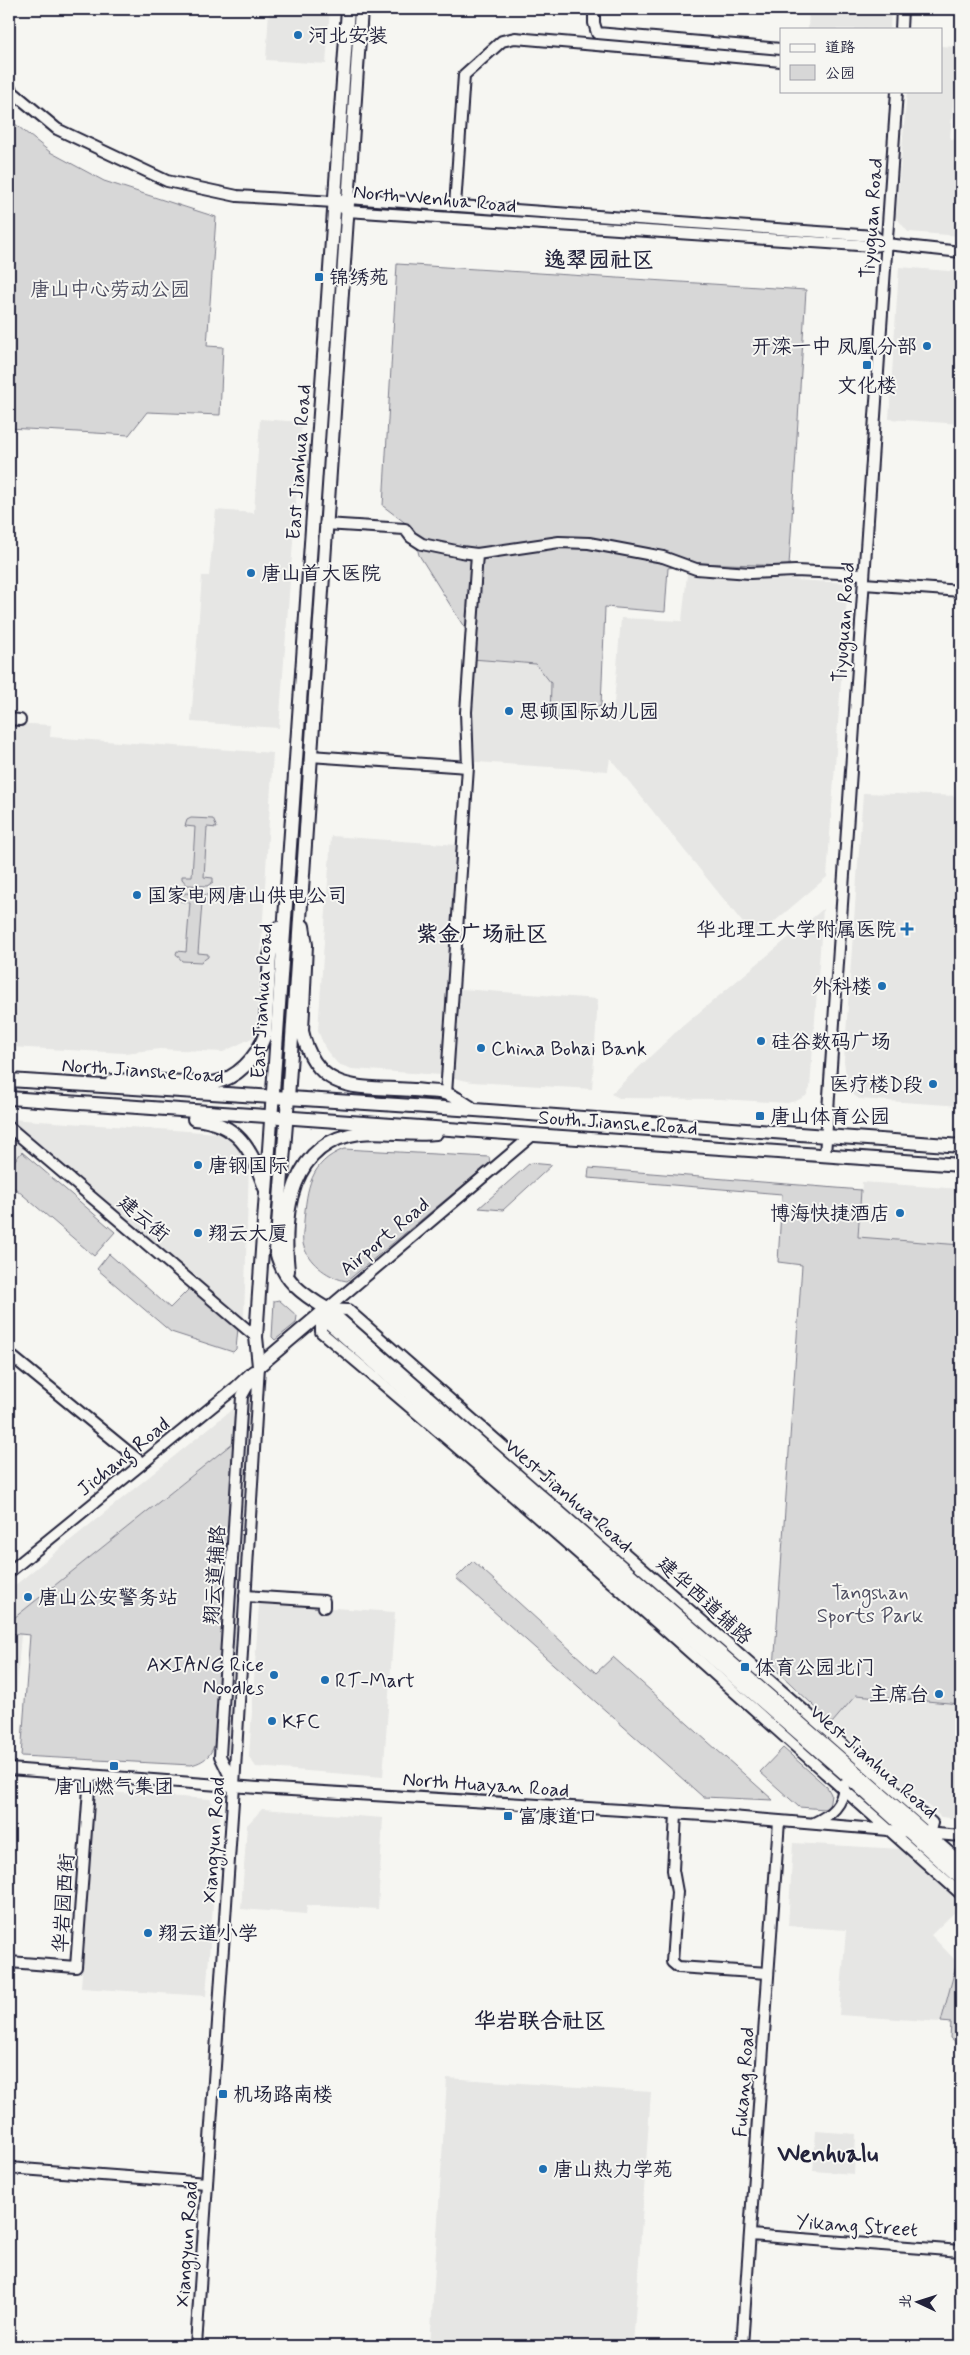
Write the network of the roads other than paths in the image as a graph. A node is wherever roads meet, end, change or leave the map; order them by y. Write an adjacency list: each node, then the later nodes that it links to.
1 (348, 9): 10 (main road, East Jianhua Road)
2 (361, 9): 11 (main road, East Jianhua Road)
3 (594, 9): 6 (street)
4 (902, 9): 5 (street)
5 (901, 28)
6 (780, 49)
7 (780, 61): 12 (street)
8 (9, 89): 10 (street, North Wenhua Road)
9 (897, 92): 13 (street, Tiyuguan Road)
10 (334, 202): 11 (street, North Wenhua Road); 23 (main road, East Jianhua Road)
11 (348, 205): 12 (street, North Wenhua Road); 13 (street, North Wenhua Road); 15 (main road, East Jianhua Road)
12 (454, 206): 13 (street, North Wenhua Road)
13 (886, 244): 14 (street, North Wenhua Road); 17 (street, Tiyuguan Road)
14 (961, 252)
15 (325, 524): 16 (street); 21 (main road, East Jianhua Road)
16 (478, 554): 17 (street); 22 (street)
17 (864, 579): 18 (street); 38 (street, Tiyuguan Road)
18 (961, 591)
19 (9, 719): 20 (street)
20 (20, 720)
21 (310, 756): 22 (street); 24 (main road, East Jianhua Road)
22 (468, 767): 27 (street)
23 (284, 904): 26 (main road); 29 (main road, East Jianhua Road)
24 (299, 905): 27 (main road); 30 (main road, East Jianhua Road)
25 (9, 1080): 26 (main road, North Jianshe Road)
26 (70, 1085): 29 (main road, North Jianshe Road)
27 (446, 1094): 32 (main road)
28 (9, 1098): 31 (main road, North Jianshe Road)
29 (274, 1098): 30 (main road, South Jianshe Road); 34 (main road)
30 (288, 1098): 32 (main road, South Jianshe Road); 33 (main road, West Jianhua Road)
31 (80, 1103): 34 (main road, North Jianshe Road); 42 (main road)
32 (475, 1110): 38 (main road, South Jianshe Road)
33 (286, 1116): 34 (main road, South Jianshe Road); 36 (main road, South Jianshe Road); 43 (main road, West Jianhua Road)
34 (272, 1117): 42 (main road)
35 (9, 1127): 47 (street, 建云街)
36 (469, 1130): 37 (main road, South Jianshe Road); 43 (main road)
37 (534, 1134): 40 (main road, South Jianshe Road); 45 (street, Airport Road)
38 (826, 1136): 39 (main road, South Jianshe Road); 40 (street, Tiyuguan Road)
39 (961, 1146)
40 (824, 1155): 41 (main road, South Jianshe Road)
41 (961, 1165)
42 (267, 1195): 47 (main road)
43 (289, 1281): 44 (main road, West Jianhua Road)
44 (312, 1300): 45 (main road, West Jianhua Road); 46 (main road)
45 (324, 1312): 46 (main road, Airport Road); 56 (main road, West Jianhua Road); 59 (street); 65 (main road, West Jianhua Road)
46 (302, 1331): 48 (main road, Airport Road)
47 (256, 1337): 48 (main road); 50 (main road)
48 (276, 1351): 50 (main road, Airport Road)
49 (9, 1354): 51 (street)
50 (259, 1366): 51 (street, Jichang Road); 53 (street, Xiangyun Road); 58 (street, 翔云道辅路)
51 (142, 1463): 52 (street, Jichang Road)
52 (9, 1572)
53 (245, 1596): 54 (street); 58 (street, Xiangyun Road)
54 (324, 1607)
55 (9, 1769): 57 (street, North Huayan Road)
56 (844, 1773): 59 (street); 64 (main road, West Jianhua Road)
57 (90, 1775): 58 (street, North Huayan Road); 70 (street, 华岩园西街)
58 (234, 1786): 60 (street, North Huayan Road); 73 (street, Xiangyun Road)
59 (844, 1788): 62 (street); 63 (street)
60 (676, 1814): 61 (street, North Huayan Road); 71 (street)
61 (779, 1821): 62 (street, North Huayan Road); 71 (street, Fukang Road)
62 (813, 1824): 63 (street, North Huayan Road)
63 (888, 1830): 64 (street, North Huayan Road); 69 (street)
64 (910, 1832): 65 (street, North Huayan Road); 68 (main road, West Jianhua Road)
65 (929, 1834): 66 (street, North Huayan Road); 67 (main road, West Jianhua Road)
66 (961, 1836)
67 (961, 1864)
68 (961, 1879)
69 (961, 1894)
70 (9, 1962)
71 (768, 1973): 74 (street, Fukang Road)
72 (9, 2168): 73 (street)
73 (207, 2183): 76 (street, Xiangyun Road)
74 (750, 2235): 75 (street, Yikang Street); 77 (street, Fukang Road)
75 (961, 2251)
76 (196, 2346)
77 (742, 2346)

